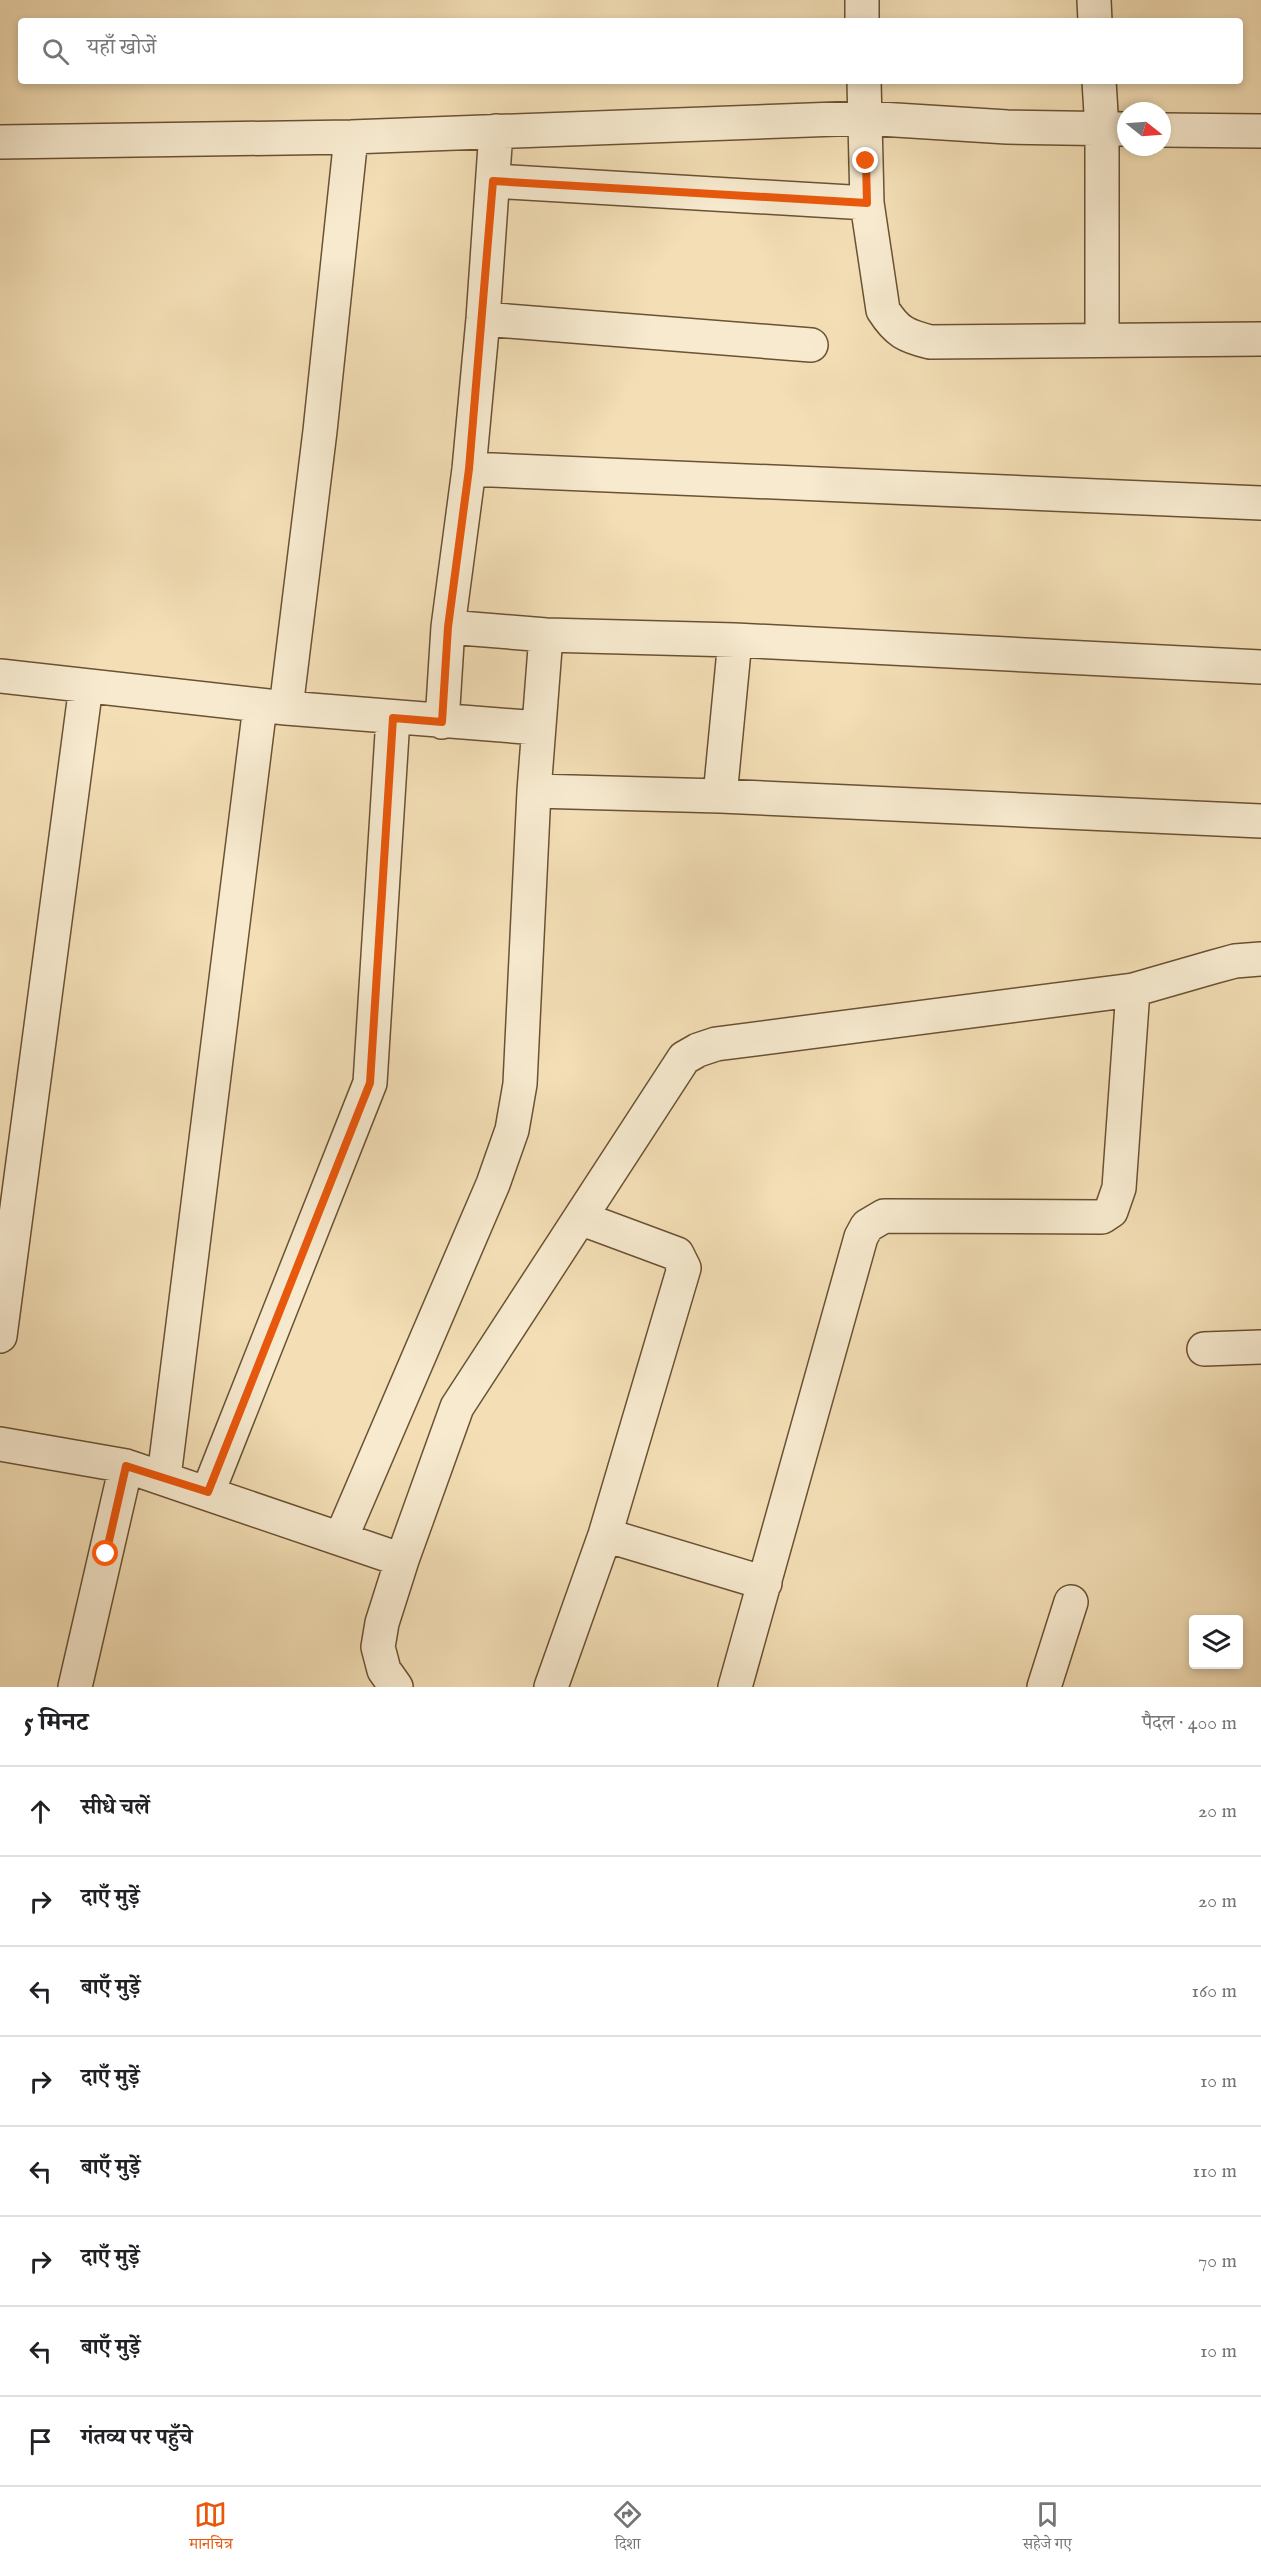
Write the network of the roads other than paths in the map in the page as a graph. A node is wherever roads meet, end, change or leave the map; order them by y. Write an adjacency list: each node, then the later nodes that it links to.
1 (862, 0): 3 (street)
2 (1094, 0): 4 (street)
3 (862, 18)
4 (1095, 18)
5 (864, 84): 7 (street)
6 (1100, 84): 8 (street)
7 (864, 118): 8 (street); 10 (street); 15 (street)
8 (1114, 129): 18 (street)
9 (1171, 130): 11 (street)
10 (496, 131): 12 (street); 14 (street)
11 (1261, 131)
12 (351, 137): 13 (street); 28 (street)
13 (0, 142)
14 (493, 181): 15 (street); 16 (street)
15 (867, 203): 18 (street)
16 (483, 319): 19 (street); 20 (street)
17 (1261, 339): 18 (street)
18 (1102, 340)
19 (811, 345)
20 (469, 469): 21 (street); 22 (street)
21 (1261, 503)
22 (448, 627): 23 (street); 30 (street)
23 (546, 634): 24 (street); 31 (street)
24 (735, 640): 25 (street); 33 (street)
25 (1261, 667)
26 (0, 676): 27 (street)
27 (86, 686): 28 (street); 38 (street)
28 (273, 707): 29 (street); 43 (street)
29 (393, 718): 30 (street); 44 (street)
30 (442, 722): 31 (street)
31 (538, 728): 32 (street)
32 (534, 791): 33 (street); 46 (street)
33 (720, 796): 34 (street)
34 (1261, 821)
35 (1261, 959): 36 (street)
36 (1133, 990): 37 (street); 48 (street)
37 (580, 1218): 45 (street); 47 (street)
38 (0, 1336)
39 (1261, 1347): 40 (street)
40 (1204, 1349)
41 (0, 1444): 42 (street)
42 (126, 1466): 43 (street); 50 (street)
43 (164, 1477): 44 (street)
44 (208, 1492): 46 (street)
45 (605, 1534): 48 (street); 52 (street)
46 (341, 1538): 47 (street)
47 (402, 1560): 51 (street)
48 (765, 1583): 53 (street)
49 (1071, 1602): 54 (street)
50 (75, 1687)
51 (396, 1687)
52 (551, 1687)
53 (735, 1687)
54 (1044, 1687)

